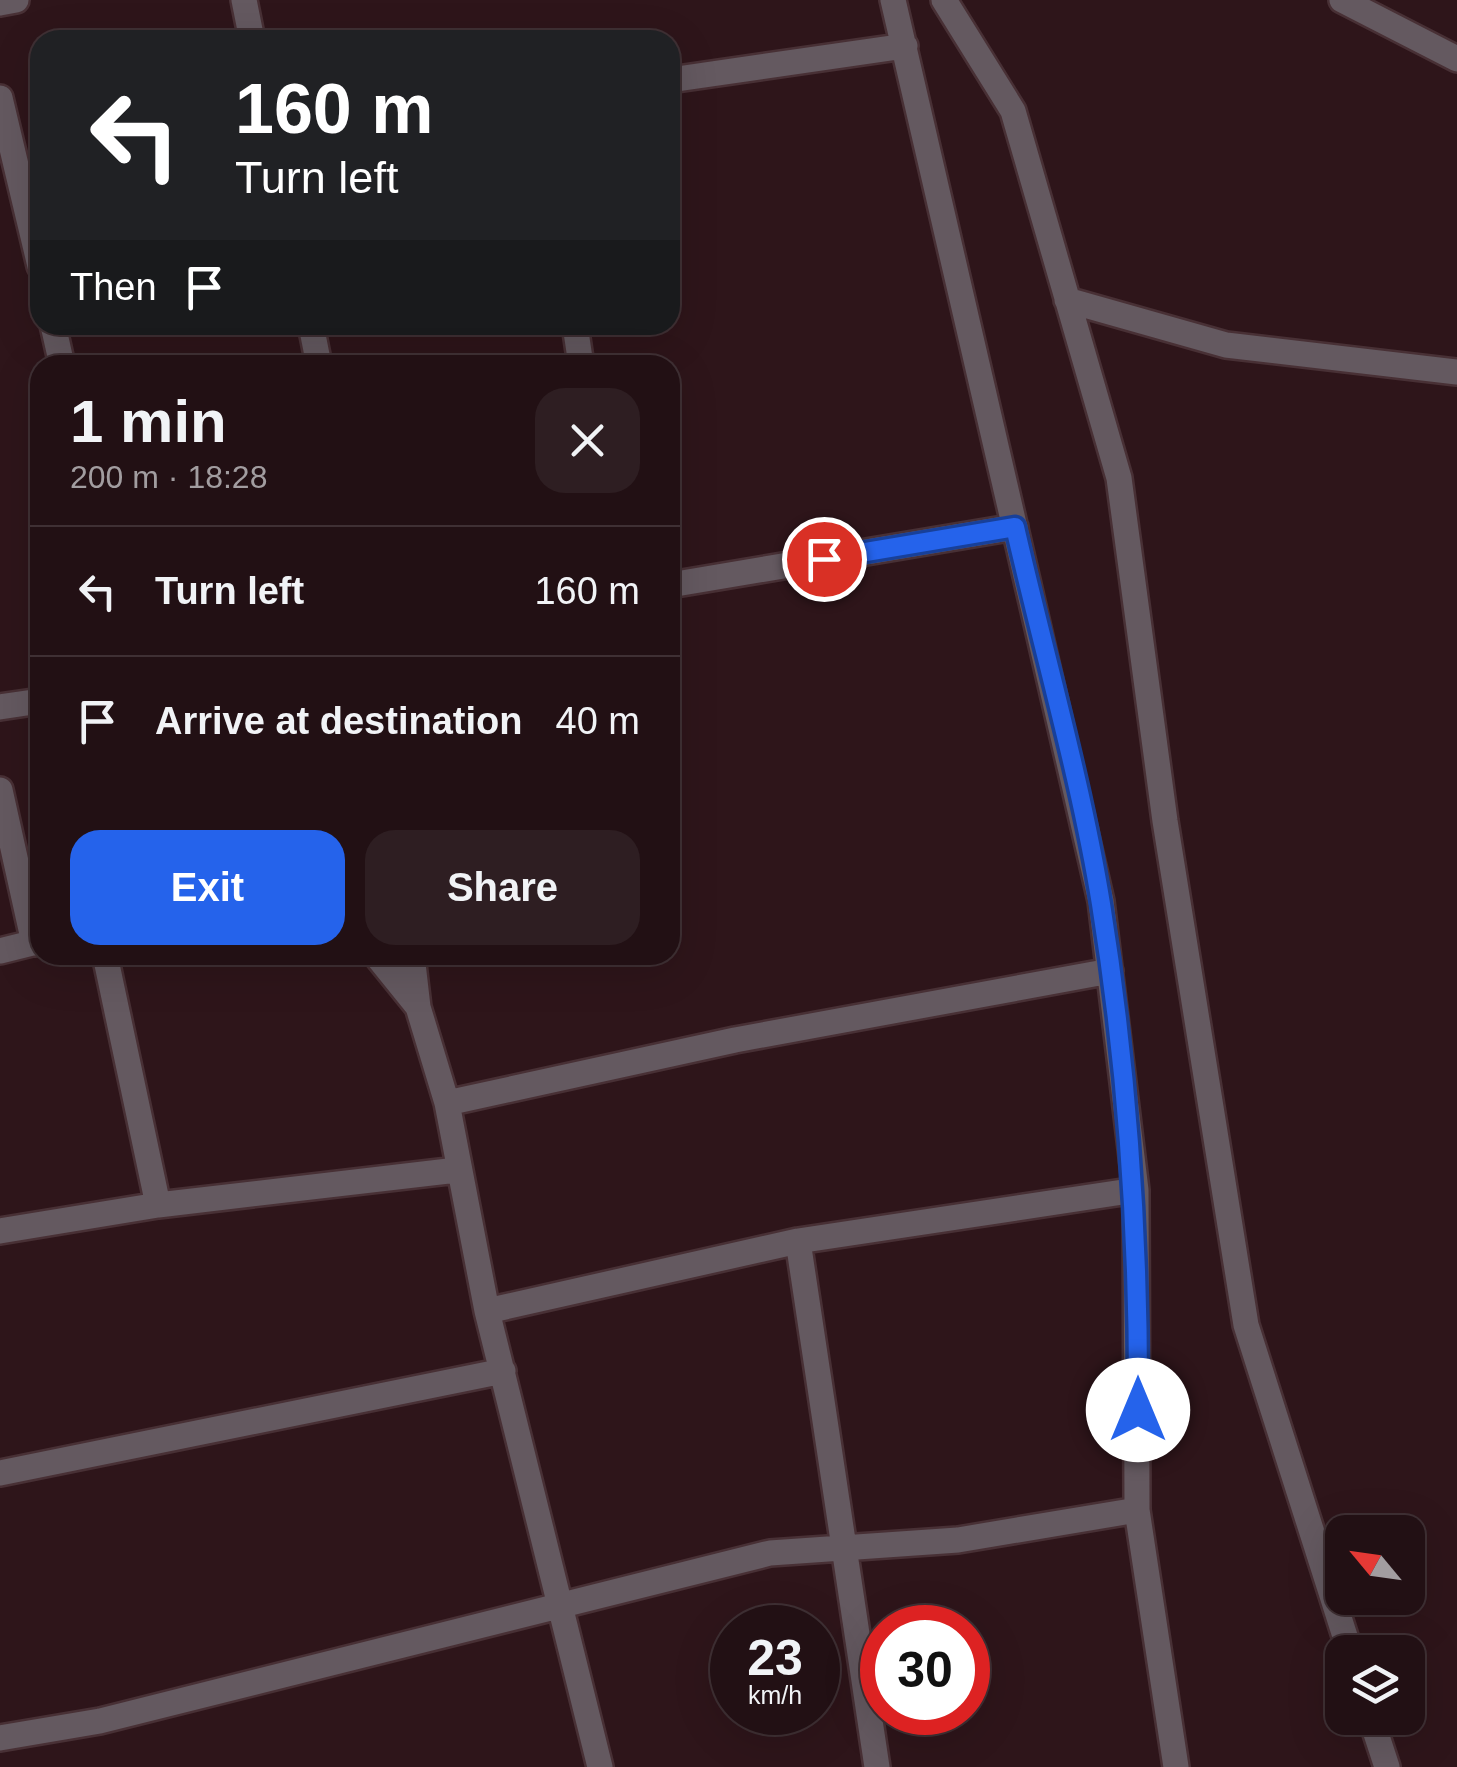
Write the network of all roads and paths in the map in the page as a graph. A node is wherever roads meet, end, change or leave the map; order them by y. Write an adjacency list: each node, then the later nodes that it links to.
1 (16, 0): 6 (street)
2 (244, 0): 7 (street)
3 (893, 0): 8 (street)
4 (944, 0): 13 (street)
5 (1342, 0): 9 (street)
6 (0, 4)
7 (250, 30)
8 (905, 46): 10 (street); 15 (street)
9 (1457, 59)
10 (680, 79)
11 (0, 98): 12 (street)
12 (30, 183)
13 (1068, 300): 14 (street); 40 (street)
14 (1457, 372)
15 (1015, 527): 16 (street); 26 (street)
16 (680, 583)
17 (30, 702): 18 (street)
18 (0, 708)
19 (0, 790): 20 (street)
20 (30, 913)
21 (30, 944): 22 (street)
22 (0, 951)
23 (107, 965): 31 (street)
24 (384, 965): 27 (street)
25 (413, 965): 27 (street)
26 (1110, 971): 28 (street); 30 (street)
27 (418, 1007): 28 (street)
28 (447, 1104): 29 (street)
29 (457, 1170): 31 (street); 34 (street)
30 (1136, 1190): 33 (street); 37 (street)
31 (158, 1205): 32 (street)
32 (0, 1231)
33 (798, 1241): 34 (street); 38 (street)
34 (487, 1311): 35 (street)
35 (503, 1371): 36 (street); 39 (street)
36 (0, 1473)
37 (1137, 1510): 38 (street); 45 (street)
38 (844, 1545): 39 (street); 44 (street)
39 (560, 1605): 42 (street); 43 (street)
40 (1345, 1635)
41 (1377, 1735): 46 (street)
42 (0, 1738)
43 (600, 1767)
44 (878, 1767)
45 (1176, 1767)
46 (1387, 1767)

